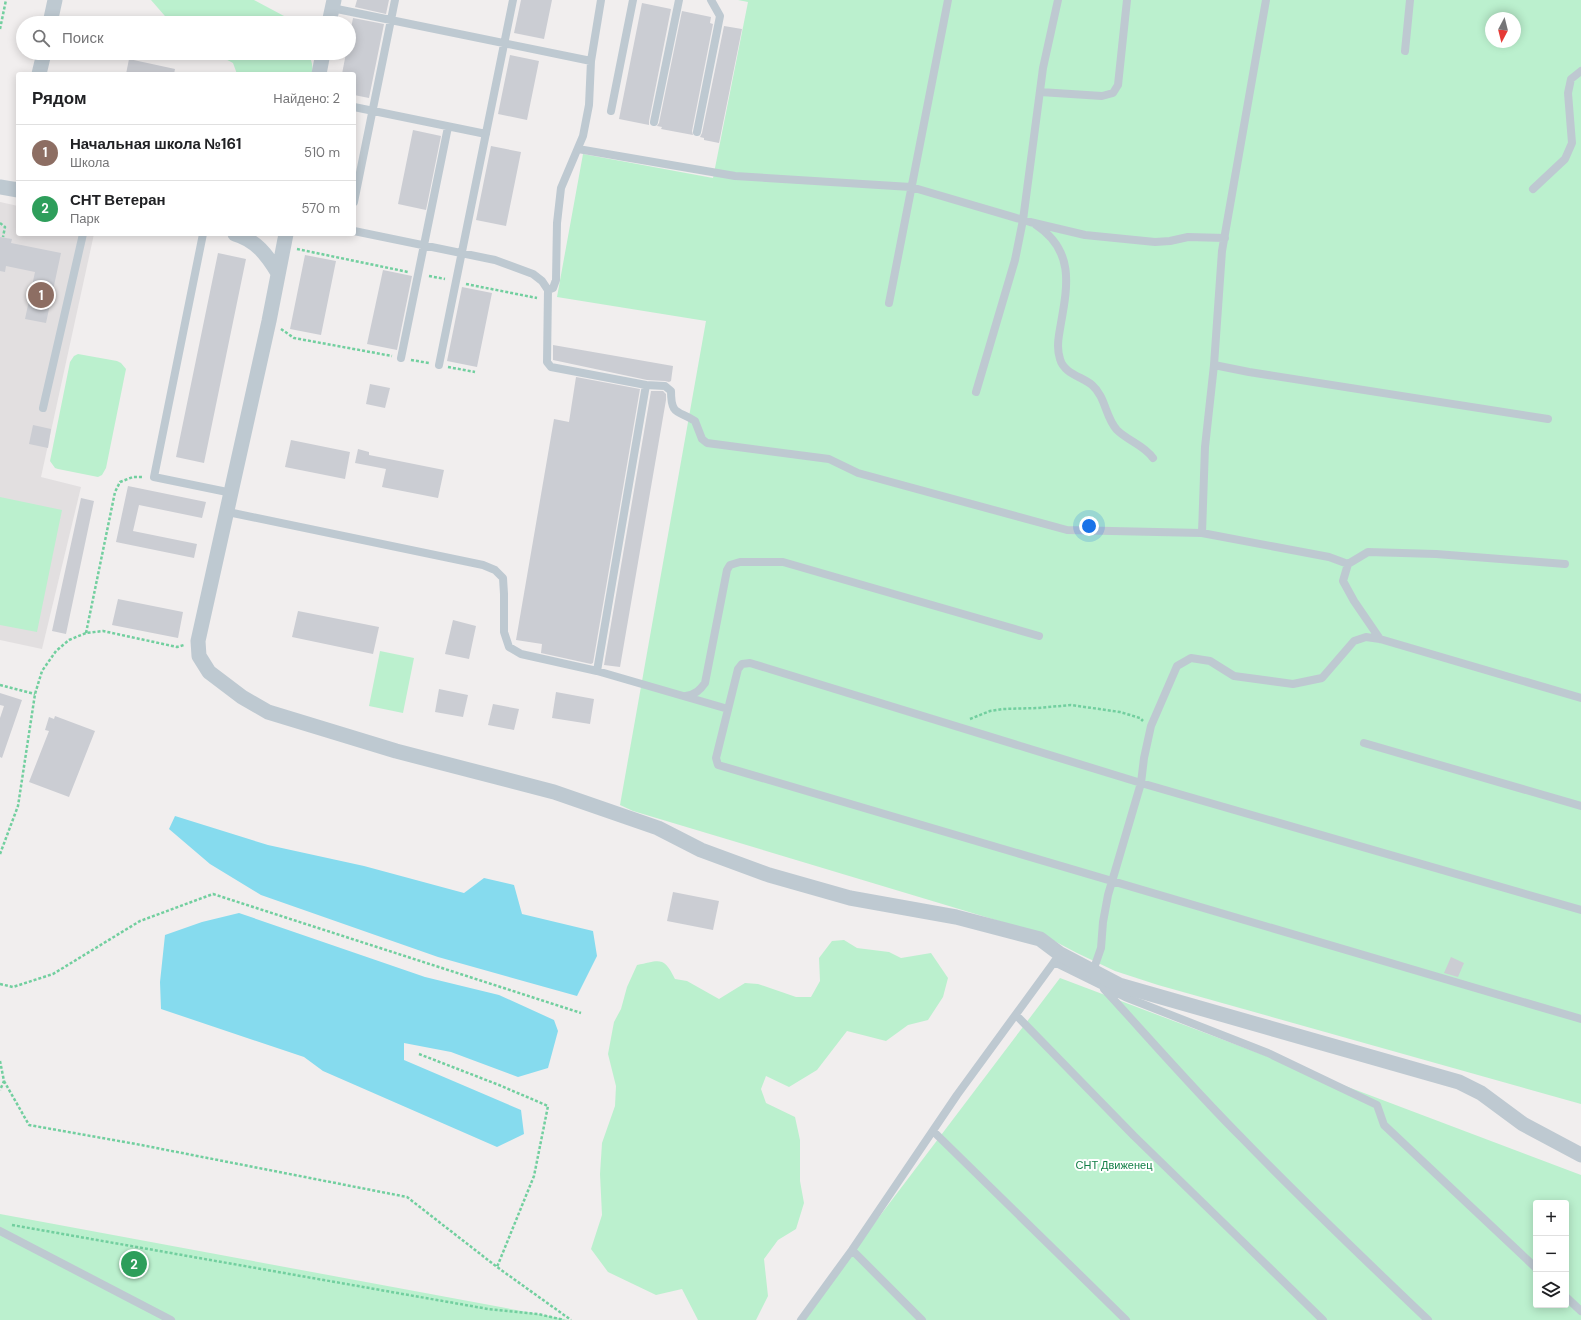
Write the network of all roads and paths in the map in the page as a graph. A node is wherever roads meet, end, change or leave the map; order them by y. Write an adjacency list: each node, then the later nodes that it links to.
1 (6, 0): 19 (path)
2 (55, 0): 16 (street)
3 (395, 0): 18 (lane)
4 (513, 0): 20 (lane)
5 (601, 0): 24 (lane)
6 (633, 0): 31 (lane)
7 (678, 0): 32 (lane)
8 (711, 0): 34 (lane)
9 (948, 0): 39 (lane)
10 (1051, 0): 15 (lane)
11 (1128, 0): 28 (lane)
12 (1266, 0): 50 (lane)
13 (1410, 0): 21 (lane)
14 (333, 4): 17 (street); 18 (lane)
15 (1057, 4): 28 (lane)
16 (52, 16)
17 (330, 16)
18 (391, 20): 20 (lane); 30 (lane)
19 (0, 29)
20 (505, 43): 24 (lane); 35 (lane)
21 (1405, 51)
22 (43, 60): 26 (street)
23 (322, 60): 27 (street)
24 (591, 60): 36 (lane)
25 (1581, 71): 40 (lane)
26 (40, 72)
27 (319, 72)
28 (1040, 92): 42 (lane)
29 (356, 107): 30 (lane)
30 (373, 111): 33 (lane); 41 (lane)
31 (611, 111)
32 (654, 122)
33 (448, 126): 35 (lane); 51 (lane)
34 (697, 132)
35 (486, 134): 52 (lane)
36 (578, 149): 39 (lane); 54 (lane)
37 (16, 186): 38 (street)
38 (0, 187)
39 (911, 187): 42 (lane); 55 (lane)
40 (1533, 189)
41 (356, 192)
42 (1026, 221): 50 (lane); 62 (lane); 65 (lane)
43 (0, 223): 49 (path)
44 (356, 231): 51 (lane)
45 (83, 236): 63 (lane)
46 (204, 236): 66 (lane)
47 (239, 236): 53 (street)
48 (286, 236): 53 (street)
49 (3, 237)
50 (1225, 238): 59 (lane)
51 (424, 246): 52 (lane); 57 (lane)
52 (462, 253): 54 (lane); 58 (lane)
53 (278, 273): 56 (street)
54 (548, 290): 61 (lane)
55 (889, 302)
56 (269, 321): 57 (path); 67 (street)
57 (401, 358): 58 (path)
58 (439, 365): 60 (path)
59 (1214, 365): 64 (lane); 69 (lane)
60 (475, 372)
61 (646, 385): 69 (lane); 76 (lane)
62 (976, 392)
63 (43, 408)
64 (1548, 419)
65 (1153, 458)
66 (154, 477): 67 (lane); 72 (path)
67 (232, 493): 68 (street)
68 (228, 512): 75 (street); 76 (lane)
69 (1202, 533): 70 (lane)
70 (1348, 564): 71 (lane); 74 (lane)
71 (1565, 564)
72 (86, 633): 75 (path); 78 (path)
73 (1039, 636): 79 (lane)
74 (1380, 639): 80 (lane); 83 (lane)
75 (198, 641): 90 (street)
76 (597, 671): 79 (lane)
77 (0, 685): 78 (path)
78 (35, 694): 87 (path)
79 (686, 696): 81 (lane)
80 (1581, 698)
81 (728, 709): 85 (lane); 88 (lane)
82 (965, 720): 83 (path)
83 (1150, 734): 85 (lane)
84 (1364, 743): 86 (lane)
85 (1141, 783): 88 (lane); 89 (lane)
86 (1581, 806)
87 (0, 854)
88 (1112, 881): 91 (lane); 95 (lane)
89 (1581, 910)
90 (1057, 958): 91 (street); 94 (lane)
91 (1096, 978): 101 (street); 105 (lane); 117 (lane)
92 (0, 984): 93 (path)
93 (581, 1013)
94 (1016, 1015): 100 (lane); 116 (lane)
95 (1581, 1019)
96 (419, 1054): 106 (path)
97 (0, 1061): 98 (path)
98 (4, 1081): 99 (path); 106 (path)
99 (0, 1090)
100 (933, 1131): 104 (lane); 115 (lane)
101 (1581, 1155)
102 (8, 1224): 111 (path)
103 (0, 1231): 109 (lane)
104 (852, 1250): 113 (lane); 114 (lane)
105 (1533, 1265)
106 (497, 1268): 112 (path)
107 (1569, 1300): 108 (lane)
108 (1581, 1311)
109 (160, 1317): 110 (lane)
110 (171, 1320)
111 (564, 1320)
112 (571, 1320)
113 (801, 1320)
114 (922, 1320)
115 (1126, 1320)
116 (1323, 1320)
117 (1428, 1320)

